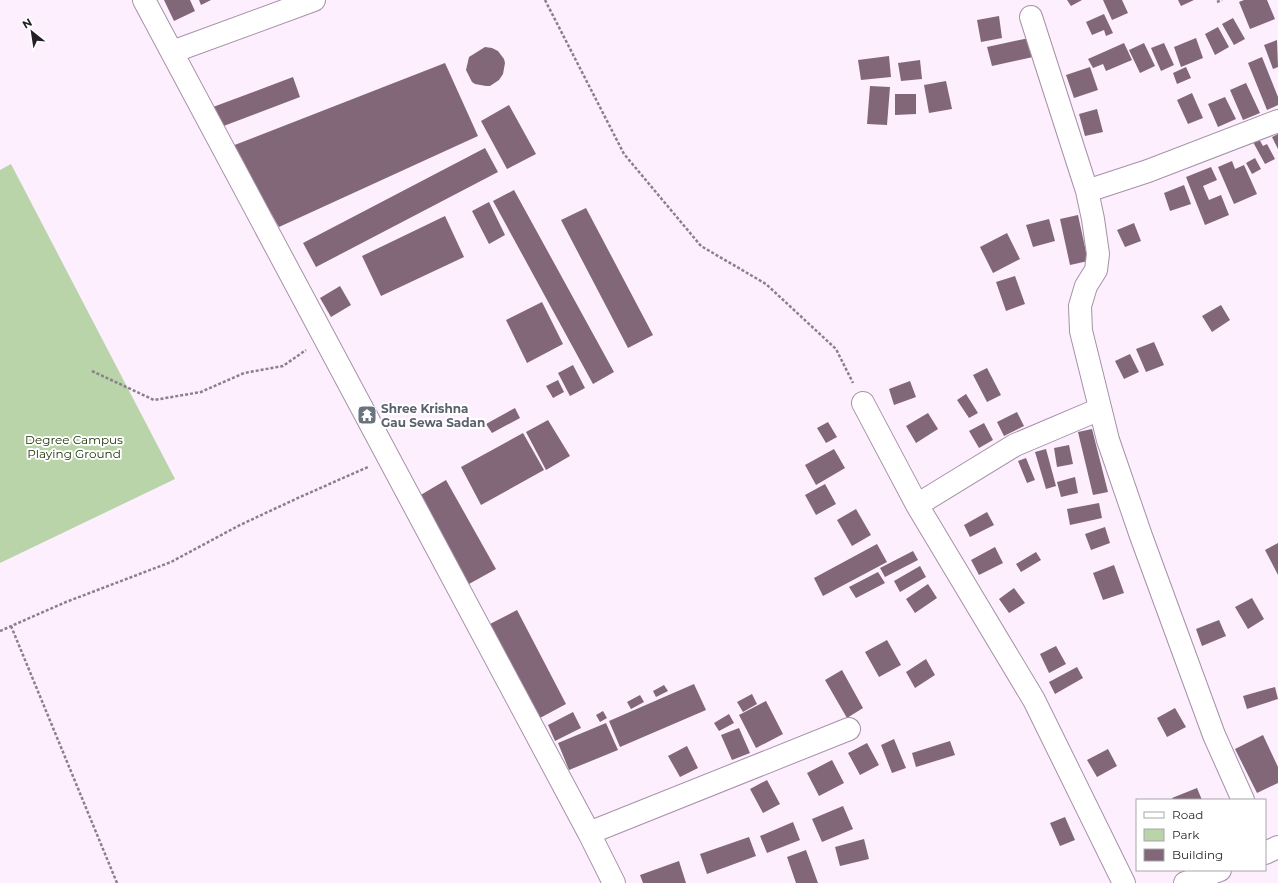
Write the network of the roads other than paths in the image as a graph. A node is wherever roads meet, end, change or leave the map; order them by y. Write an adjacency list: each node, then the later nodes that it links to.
1 (144, 0): 4 (street)
2 (314, 0): 4 (street)
3 (1031, 17): 6 (street)
4 (172, 52): 12 (street)
5 (1278, 121): 6 (street)
6 (1087, 191): 8 (street)
7 (863, 403): 9 (street)
8 (1100, 410): 9 (street); 11 (street)
9 (917, 505): 15 (street)
10 (849, 729): 12 (street)
11 (1243, 799)
12 (589, 833): 14 (street)
13 (1217, 871): 16 (street)
14 (614, 883)
15 (1124, 883)
16 (1185, 883)

